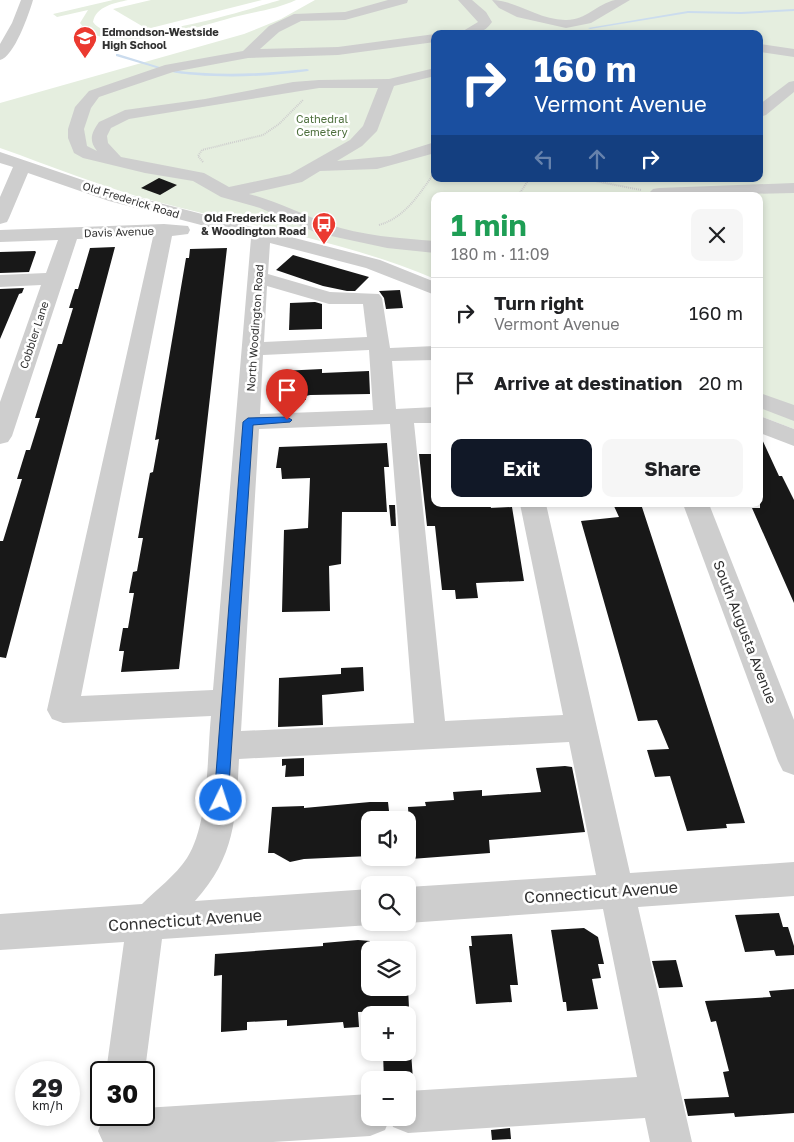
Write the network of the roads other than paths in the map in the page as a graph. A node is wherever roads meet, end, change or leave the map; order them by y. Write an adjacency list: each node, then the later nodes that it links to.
1 (27, 0): 19 (street)
2 (402, 0): 7 (street)
3 (464, 0): 11 (street)
4 (498, 0): 9 (street)
5 (624, 0): 9 (street)
6 (328, 4): 8 (street)
7 (378, 8): 8 (street); 10 (street)
8 (306, 16): 17 (street)
9 (574, 24): 12 (street)
10 (375, 30): 14 (street); 15 (street)
11 (476, 30)
12 (581, 30)
13 (431, 39): 14 (street)
14 (397, 43): 15 (street)
15 (356, 48): 17 (street)
16 (763, 49): 18 (street)
17 (248, 54): 26 (street)
18 (794, 54)
19 (0, 56)
20 (431, 73): 21 (street)
21 (389, 83): 24 (street); 30 (street)
22 (794, 85): 23 (street)
23 (763, 110)
24 (100, 144): 26 (street); 28 (street)
25 (431, 148): 30 (street)
26 (80, 149): 28 (street)
27 (0, 157): 29 (street, Old Frederick Road)
28 (114, 159): 35 (street)
29 (23, 165): 36 (street); 37 (street, Old Frederick Road)
30 (317, 166): 35 (street)
31 (672, 182): 33 (street)
32 (794, 188): 34 (street)
33 (661, 192)
34 (716, 192)
35 (227, 194): 37 (street); 43 (street)
36 (0, 218)
37 (193, 218): 38 (street, Old Frederick Road)
38 (237, 228): 39 (street, Davis Avenue); 41 (street, Old Frederick Road)
39 (164, 230): 40 (street, Davis Avenue); 61 (street)
40 (68, 234): 42 (street, Davis Avenue); 45 (street, Cobbler Lane)
41 (261, 234): 44 (street, North Woodington Road); 47 (street, Old Frederick Road)
42 (0, 236)
43 (431, 246)
44 (258, 277): 48 (street, North Woodington Road); 49 (street)
45 (52, 279): 46 (street); 57 (street, Cobbler Lane)
46 (0, 281)
47 (431, 287)
48 (253, 349): 49 (street); 55 (street, North Woodington Road)
49 (380, 349): 50 (street); 54 (street)
50 (431, 353)
51 (763, 401): 52 (street)
52 (794, 413)
53 (431, 415): 54 (street)
54 (393, 416): 55 (street); 63 (street)
55 (248, 422): 61 (street, North Woodington Road)
56 (763, 425): 58 (street)
57 (0, 436)
58 (794, 438)
59 (534, 507): 62 (street)
60 (697, 507): 65 (street, South Augusta Avenue)
61 (228, 702): 64 (street, North Woodington Road)
62 (581, 728): 63 (street); 67 (street)
63 (431, 735): 64 (street)
64 (225, 746): 70 (street, North Woodington Road)
65 (794, 761)
66 (794, 879): 67 (street, Connecticut Avenue)
67 (616, 891): 68 (street, Connecticut Avenue); 73 (street)
68 (416, 904)
69 (361, 909): 70 (street, Connecticut Avenue)
70 (150, 922): 71 (street, Connecticut Avenue); 72 (street)
71 (0, 932)
72 (127, 1061)
73 (661, 1096): 74 (street); 77 (street)
74 (416, 1111)
75 (361, 1116): 76 (street)
76 (120, 1129)
77 (671, 1142)

